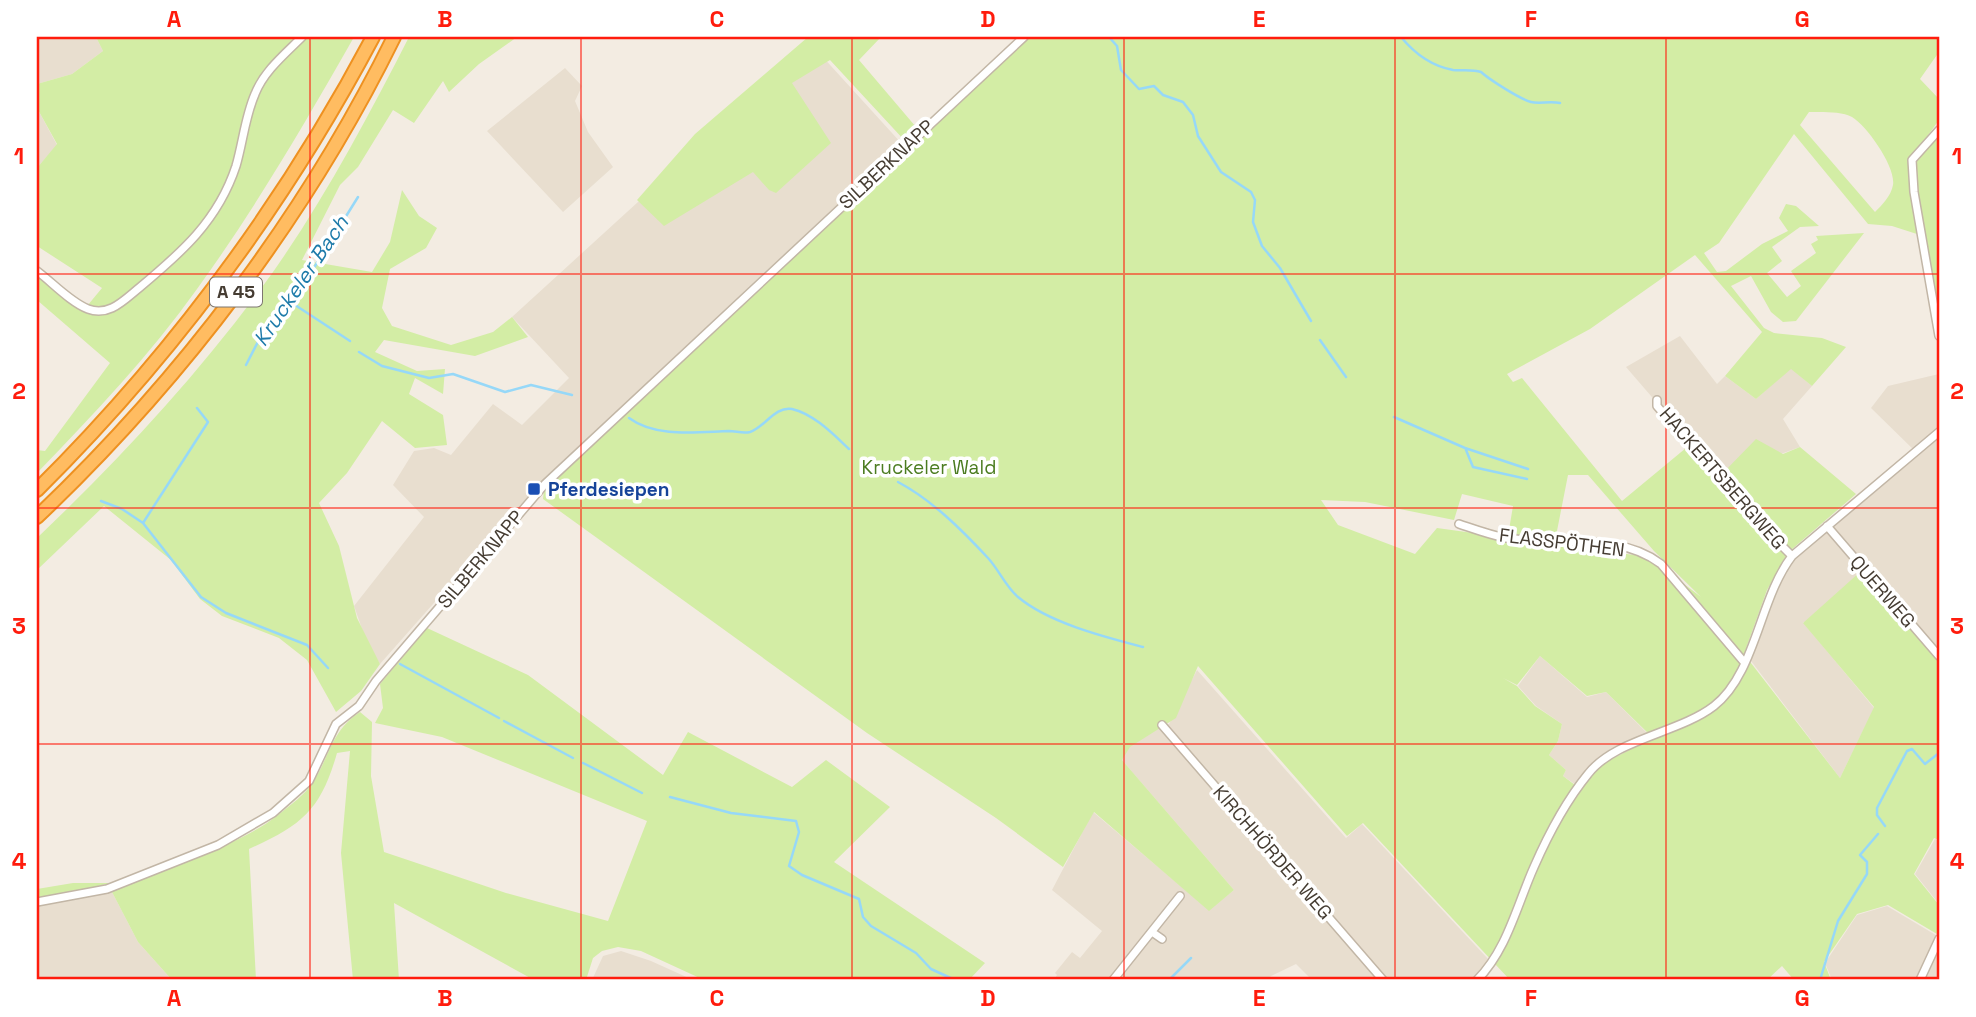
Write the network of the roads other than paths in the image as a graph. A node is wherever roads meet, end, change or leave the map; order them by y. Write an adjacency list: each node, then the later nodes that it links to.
1 (302, 37): 6 (street)
2 (373, 37): 10 (highway, A 45)
3 (394, 37): 11 (highway, A 45)
4 (1024, 37): 19 (street, SILBERKNAPP)
5 (1939, 130): 7 (street)
6 (37, 271)
7 (1939, 336)
8 (1657, 400): 14 (street, HACKERTSBERGWEG)
9 (1939, 432): 13 (street, HACKERTSBERGWEG)
10 (37, 490)
11 (37, 517)
12 (1458, 524): 16 (street, FLASSPÖTHEN)
13 (1827, 526): 14 (street, HACKERTSBERGWEG); 15 (street, QUERWEG)
14 (1792, 556): 16 (street, HACKERTSBERGWEG)
15 (1939, 656)
16 (1744, 662): 25 (street, HACKERTSBERGWEG)
17 (1162, 725): 24 (street, KIRCHHÖRDER WEG)
18 (1180, 896): 20 (street)
19 (37, 902)
20 (1152, 932): 21 (street); 23 (street)
21 (1162, 939)
22 (1939, 939): 26 (street)
23 (1113, 980)
24 (1383, 980)
25 (1477, 980)
26 (1920, 980)

